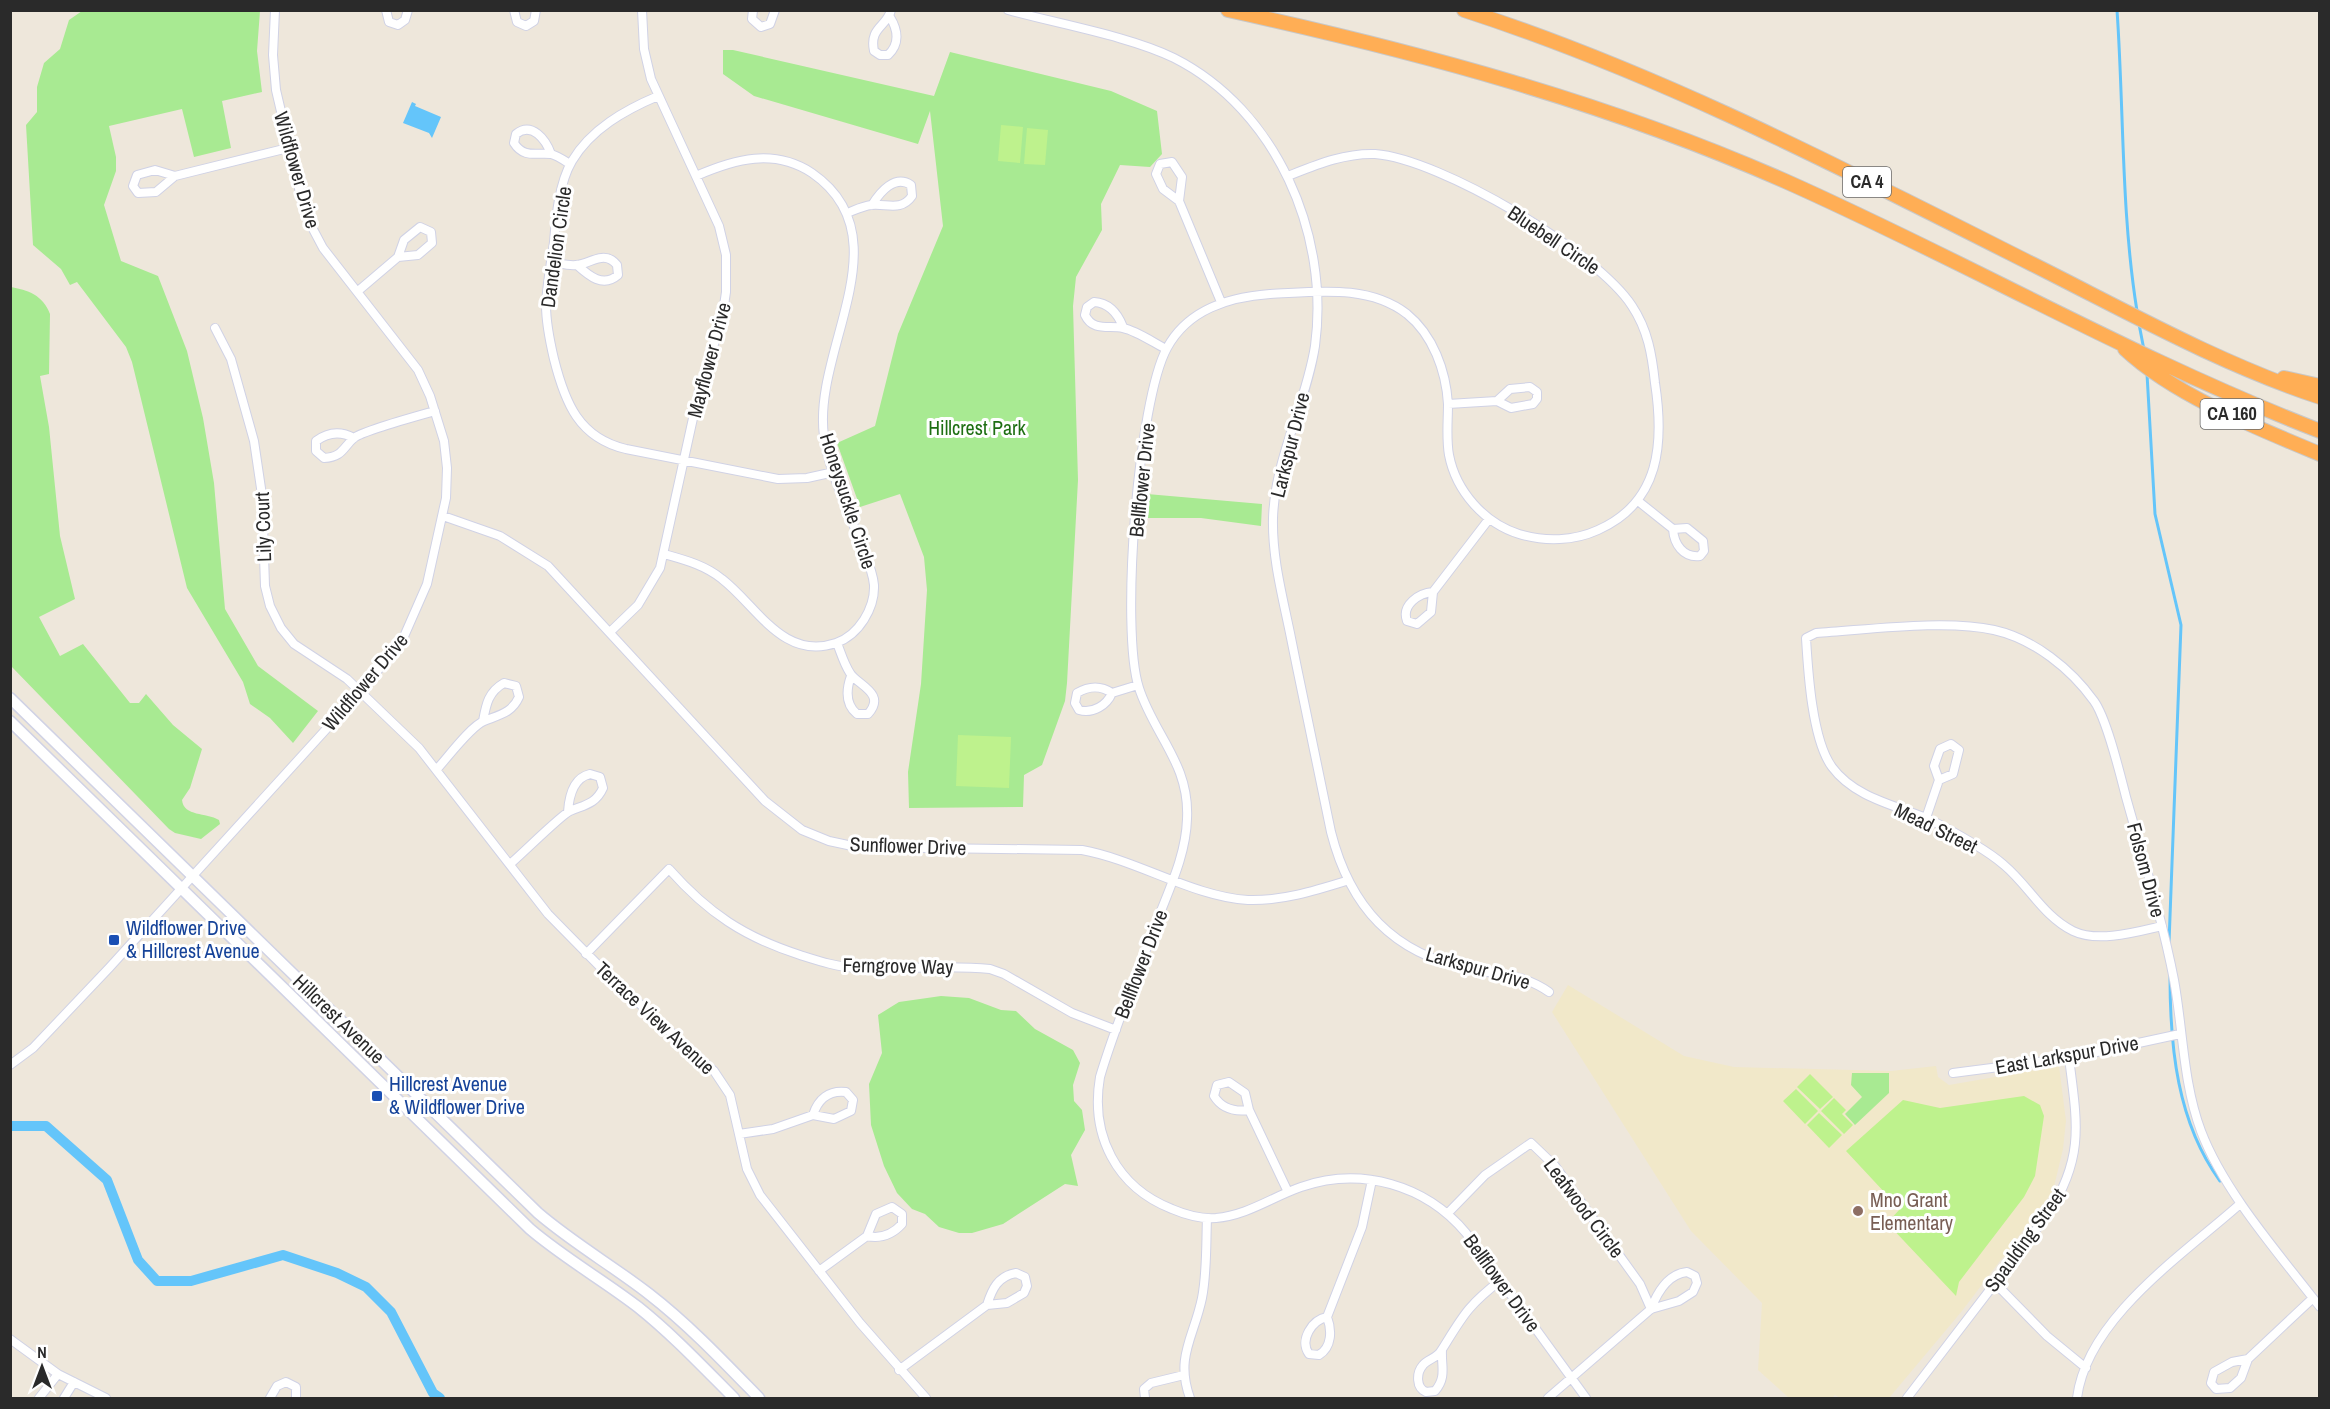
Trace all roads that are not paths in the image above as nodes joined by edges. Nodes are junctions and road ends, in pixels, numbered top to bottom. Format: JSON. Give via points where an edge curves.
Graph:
{"nodes":[{"id":1,"x":275,"y":10,"type":"edge"},
{"id":2,"x":386,"y":10,"type":"edge"},
{"id":3,"x":408,"y":10,"type":"edge"},
{"id":4,"x":513,"y":10,"type":"edge"},
{"id":5,"x":536,"y":10,"type":"edge"},
{"id":6,"x":642,"y":10,"type":"edge"},
{"id":7,"x":753,"y":10,"type":"edge"},
{"id":8,"x":775,"y":10,"type":"edge"},
{"id":9,"x":1008,"y":10,"type":"edge"},
{"id":10,"x":1228,"y":10,"type":"edge"},
{"id":11,"x":1464,"y":10,"type":"edge"},
{"id":12,"x":891,"y":14,"type":"edge"},
{"id":13,"x":658,"y":96,"type":"junction"},
{"id":14,"x":288,"y":148,"type":"junction"},
{"id":15,"x":551,"y":154,"type":"junction"},
{"id":16,"x":570,"y":164,"type":"junction"},
{"id":17,"x":175,"y":176,"type":"junction"},
{"id":18,"x":696,"y":176,"type":"junction"},
{"id":19,"x":1288,"y":176,"type":"junction"},
{"id":20,"x":1179,"y":201,"type":"junction"},
{"id":21,"x":872,"y":205,"type":"junction"},
{"id":22,"x":847,"y":213,"type":"junction"},
{"id":23,"x":398,"y":257,"type":"junction"},
{"id":24,"x":551,"y":262,"type":"junction"},
{"id":25,"x":577,"y":265,"type":"junction"},
{"id":26,"x":358,"y":291,"type":"junction"},
{"id":27,"x":1318,"y":292,"type":"junction"},
{"id":28,"x":1221,"y":302,"type":"junction"},
{"id":29,"x":1123,"y":327,"type":"junction"},
{"id":30,"x":214,"y":328,"type":"dead end"},
{"id":31,"x":2115,"y":339,"type":"junction"},
{"id":32,"x":1167,"y":349,"type":"junction"},
{"id":33,"x":2261,"y":375,"type":"junction"},
{"id":34,"x":2319,"y":386,"type":"edge"},
{"id":35,"x":2319,"y":397,"type":"edge"},
{"id":36,"x":1497,"y":401,"type":"junction"},
{"id":37,"x":1448,"y":404,"type":"junction"},
{"id":38,"x":435,"y":411,"type":"junction"},
{"id":39,"x":2319,"y":431,"type":"edge"},
{"id":40,"x":354,"y":438,"type":"junction"},
{"id":41,"x":2319,"y":454,"type":"edge"},
{"id":42,"x":683,"y":460,"type":"junction"},
{"id":43,"x":834,"y":472,"type":"junction"},
{"id":44,"x":1638,"y":501,"type":"junction"},
{"id":45,"x":443,"y":516,"type":"junction"},
{"id":46,"x":1488,"y":519,"type":"junction"},
{"id":47,"x":1673,"y":529,"type":"junction"},
{"id":48,"x":664,"y":554,"type":"junction"},
{"id":49,"x":1433,"y":592,"type":"junction"},
{"id":50,"x":610,"y":632,"type":"junction"},
{"id":51,"x":1816,"y":633,"type":"joint"},
{"id":52,"x":837,"y":643,"type":"junction"},
{"id":53,"x":851,"y":676,"type":"junction"},
{"id":54,"x":1138,"y":685,"type":"junction"},
{"id":55,"x":360,"y":692,"type":"junction"},
{"id":56,"x":1112,"y":693,"type":"junction"},
{"id":57,"x":10,"y":698,"type":"edge"},
{"id":58,"x":10,"y":721,"type":"edge"},
{"id":59,"x":483,"y":721,"type":"junction"},
{"id":60,"x":436,"y":769,"type":"junction"},
{"id":61,"x":1939,"y":780,"type":"junction"},
{"id":62,"x":567,"y":812,"type":"junction"},
{"id":63,"x":1926,"y":818,"type":"junction"},
{"id":64,"x":510,"y":864,"type":"junction"},
{"id":65,"x":193,"y":876,"type":"junction"},
{"id":66,"x":1174,"y":879,"type":"junction"},
{"id":67,"x":1346,"y":881,"type":"junction"},
{"id":68,"x":181,"y":889,"type":"junction"},
{"id":69,"x":2162,"y":926,"type":"junction"},
{"id":70,"x":586,"y":954,"type":"junction"},
{"id":71,"x":1549,"y":992,"type":"dead end"},
{"id":72,"x":1116,"y":1030,"type":"junction"},
{"id":73,"x":2180,"y":1034,"type":"junction"},
{"id":74,"x":2069,"y":1058,"type":"junction"},
{"id":75,"x":10,"y":1065,"type":"edge"},
{"id":76,"x":1953,"y":1073,"type":"dead end"},
{"id":77,"x":1249,"y":1110,"type":"junction"},
{"id":78,"x":813,"y":1115,"type":"junction"},
{"id":79,"x":414,"y":1117,"type":"junction"},
{"id":80,"x":739,"y":1134,"type":"junction"},
{"id":81,"x":471,"y":1148,"type":"junction"},
{"id":82,"x":1372,"y":1180,"type":"junction"},
{"id":83,"x":1288,"y":1192,"type":"junction"},
{"id":84,"x":2240,"y":1204,"type":"junction"},
{"id":85,"x":1448,"y":1213,"type":"junction"},
{"id":86,"x":1207,"y":1218,"type":"junction"},
{"id":87,"x":867,"y":1236,"type":"junction"},
{"id":88,"x":819,"y":1271,"type":"junction"},
{"id":89,"x":1501,"y":1280,"type":"junction"},
{"id":90,"x":1995,"y":1283,"type":"junction"},
{"id":91,"x":2313,"y":1298,"type":"junction"},
{"id":92,"x":987,"y":1305,"type":"junction"},
{"id":93,"x":2319,"y":1307,"type":"edge"},
{"id":94,"x":1651,"y":1309,"type":"junction"},
{"id":95,"x":1327,"y":1317,"type":"junction"},
{"id":96,"x":10,"y":1339,"type":"edge"},
{"id":97,"x":1442,"y":1350,"type":"junction"},
{"id":98,"x":2248,"y":1359,"type":"junction"},
{"id":99,"x":2086,"y":1368,"type":"junction"},
{"id":100,"x":899,"y":1370,"type":"junction"},
{"id":101,"x":58,"y":1374,"type":"junction"},
{"id":102,"x":1184,"y":1375,"type":"junction"},
{"id":103,"x":1570,"y":1378,"type":"junction"},
{"id":104,"x":74,"y":1382,"type":"junction"},
{"id":105,"x":1190,"y":1397,"type":"edge"},
{"id":106,"x":39,"y":1398,"type":"edge"},
{"id":107,"x":64,"y":1398,"type":"edge"},
{"id":108,"x":106,"y":1398,"type":"edge"},
{"id":109,"x":270,"y":1398,"type":"edge"},
{"id":110,"x":296,"y":1398,"type":"edge"},
{"id":111,"x":734,"y":1398,"type":"edge"},
{"id":112,"x":759,"y":1398,"type":"edge"},
{"id":113,"x":927,"y":1398,"type":"edge"},
{"id":114,"x":1145,"y":1398,"type":"edge"},
{"id":115,"x":1178,"y":1398,"type":"edge"},
{"id":116,"x":1548,"y":1398,"type":"edge"},
{"id":117,"x":1586,"y":1398,"type":"edge"},
{"id":118,"x":1907,"y":1398,"type":"edge"},
{"id":119,"x":2077,"y":1398,"type":"edge"}],
"edges":[{"from":1,"to":14,"type":"street","name":"Wildflower Drive","via":[[274,82]]},
{"from":2,"to":3,"type":"street","via":[[389,22],[398,25],[405,20]]},
{"from":4,"to":5,"type":"street","via":[[517,22],[525,26],[534,21]]},
{"from":6,"to":13,"type":"street","name":"Mayflower Drive","via":[[646,60]]},
{"from":7,"to":8,"type":"street","via":[[752,19],[761,27],[770,24]]},
{"from":9,"to":19,"type":"street","name":"Larkspur Drive","via":[[1146,48],[1188,66],[1250,121],[1278,156]]},
{"from":10,"to":31,"type":"highway","number":"CA 4","via":[[1447,61],[1665,132],[1822,198]]},
{"from":11,"to":33,"type":"highway","number":"CA 4","via":[[1566,45],[1687,95]]},
{"from":12,"to":12,"type":"street","via":[[878,28],[873,41],[874,51],[880,56],[888,55],[895,46]]},
{"from":13,"to":16,"type":"street","name":"Dandelion Circle","via":[[609,122]]},
{"from":13,"to":18,"type":"street","name":"Mayflower Drive"},
{"from":14,"to":17,"type":"street"},
{"from":14,"to":26,"type":"street","name":"Wildflower Drive","via":[[310,225]]},
{"from":15,"to":15,"type":"street","via":[[538,134],[527,130],[516,134],[514,143],[519,150],[531,155]]},
{"from":15,"to":16,"type":"street"},
{"from":16,"to":24,"type":"street","name":"Dandelion Circle","via":[[559,203]]},
{"from":17,"to":17,"type":"street","via":[[149,171],[137,175],[133,186],[138,193],[149,194]]},
{"from":18,"to":22,"type":"street","name":"Honeysuckle Circle","via":[[745,159],[782,160],[817,177]]},
{"from":18,"to":42,"type":"street","name":"Mayflower Drive","via":[[719,226],[727,282],[722,319],[699,390]]},
{"from":19,"to":27,"type":"street","name":"Larkspur Drive","via":[[1311,245]]},
{"from":19,"to":44,"type":"street","name":"Bluebell Circle","via":[[1353,155],[1399,158],[1484,192],[1611,280],[1631,304],[1647,334],[1658,400],[1658,452]]},
{"from":20,"to":20,"type":"street","via":[[1181,171],[1172,162],[1163,162],[1157,170],[1159,181],[1166,193]]},
{"from":20,"to":28,"type":"street"},
{"from":21,"to":21,"type":"street","via":[[904,204],[912,196],[911,185],[889,185]]},
{"from":21,"to":22,"type":"street"},
{"from":22,"to":43,"type":"street","name":"Honeysuckle Circle","via":[[854,238],[853,269],[822,414],[825,444]]},
{"from":23,"to":23,"type":"street","via":[[421,254],[432,243],[432,233],[417,228],[404,240]]},
{"from":23,"to":26,"type":"street"},
{"from":24,"to":25,"type":"street"},
{"from":24,"to":42,"type":"street","name":"Dandelion Circle","via":[[547,326],[561,388],[572,414],[590,433],[611,445]]},
{"from":25,"to":25,"type":"street","via":[[596,280],[618,275],[617,265],[607,259],[595,258]]},
{"from":26,"to":38,"type":"street","name":"Wildflower Drive","via":[[418,370]]},
{"from":27,"to":28,"type":"street","name":"Bellflower Drive","via":[[1245,296]]},
{"from":27,"to":37,"type":"street","name":"Bluebell Circle","via":[[1371,296],[1408,315],[1424,332],[1438,357]]},
{"from":27,"to":67,"type":"street","name":"Larkspur Drive","via":[[1312,359],[1276,490],[1273,548],[1330,832]]},
{"from":28,"to":32,"type":"street","name":"Bellflower Drive","via":[[1187,324]]},
{"from":29,"to":29,"type":"street","via":[[1116,313],[1105,305],[1094,302],[1087,307],[1085,315],[1092,324]]},
{"from":29,"to":32,"type":"street"},
{"from":30,"to":55,"type":"street","name":"Lily Court","via":[[231,359],[254,441],[262,495],[265,585],[274,616],[291,641]]},
{"from":31,"to":39,"type":"highway","number":"CA 4","via":[[2239,400]]},
{"from":31,"to":41,"type":"highway","number":"CA 160","via":[[2147,369]]},
{"from":32,"to":54,"type":"street","name":"Bellflower Drive","via":[[1155,383],[1138,482],[1132,638]]},
{"from":33,"to":34,"type":"highway","number":"CA 160"},
{"from":33,"to":35,"type":"highway","number":"CA 4"},
{"from":36,"to":36,"type":"street","via":[[1511,408],[1529,406],[1535,402],[1537,392],[1530,387],[1515,388]]},
{"from":36,"to":37,"type":"street"},
{"from":37,"to":46,"type":"street","name":"Bluebell Circle","via":[[1449,458],[1463,491]]},
{"from":38,"to":40,"type":"street"},
{"from":38,"to":45,"type":"street","name":"Wildflower Drive","via":[[447,454]]},
{"from":40,"to":40,"type":"street","via":[[335,456],[324,458],[316,451],[316,441],[329,435],[340,433]]},
{"from":42,"to":43,"type":"street","name":"Dandelion Circle","via":[[786,479]]},
{"from":42,"to":48,"type":"street","name":"Mayflower Drive"},
{"from":43,"to":52,"type":"street","name":"Honeysuckle Circle","via":[[874,585],[864,620]]},
{"from":44,"to":46,"type":"street","name":"Bluebell Circle","via":[[1602,529],[1570,538],[1521,535]]},
{"from":44,"to":47,"type":"street"},
{"from":45,"to":50,"type":"street","name":"Sunflower Drive","via":[[489,531],[536,557]]},
{"from":45,"to":55,"type":"street","name":"Wildflower Drive","via":[[427,584],[408,631]]},
{"from":46,"to":49,"type":"street"},
{"from":47,"to":47,"type":"street","via":[[1675,543],[1686,554],[1702,554],[1702,538],[1687,528]]},
{"from":48,"to":50,"type":"street","name":"Mayflower Drive","via":[[646,595]]},
{"from":48,"to":52,"type":"street","via":[[696,563],[716,574],[790,641],[818,646]]},
{"from":49,"to":49,"type":"street","via":[[1431,612],[1417,624],[1407,621],[1407,609],[1416,597]]},
{"from":50,"to":66,"type":"street","name":"Sunflower Drive","via":[[765,801],[793,825],[815,836],[880,849],[1082,850],[1108,855]]},
{"from":51,"to":63,"type":"street","name":"Mead Street","via":[[1806,638],[1808,678],[1821,742],[1831,766],[1852,786],[1897,809]]},
{"from":51,"to":69,"type":"street","name":"Folsom Drive","via":[[1970,626],[2019,639],[2057,661],[2095,703],[2117,761]]},
{"from":52,"to":53,"type":"street"},
{"from":53,"to":53,"type":"street","via":[[846,693],[850,704],[858,714],[868,714],[872,696],[865,684]]},
{"from":54,"to":56,"type":"street"},
{"from":54,"to":66,"type":"street","name":"Bellflower Drive","via":[[1176,758],[1185,793],[1187,824]]},
{"from":55,"to":60,"type":"street","name":"Terrace View Avenue"},
{"from":55,"to":65,"type":"street","name":"Wildflower Drive"},
{"from":56,"to":56,"type":"street","via":[[1091,687],[1077,693],[1075,703],[1079,710],[1087,711],[1106,704]]},
{"from":57,"to":65,"type":"main road","name":"Hillcrest Avenue"},
{"from":58,"to":68,"type":"main road","name":"Hillcrest Avenue"},
{"from":59,"to":59,"type":"street","via":[[501,715],[515,704],[519,697],[516,686],[504,683],[494,690],[487,700]]},
{"from":59,"to":60,"type":"street"},
{"from":60,"to":64,"type":"street","name":"Terrace View Avenue"},
{"from":61,"to":61,"type":"street","via":[[1953,774],[1959,750],[1951,744],[1940,749],[1934,766]]},
{"from":61,"to":63,"type":"street"},
{"from":62,"to":62,"type":"street","via":[[596,798],[603,788],[600,777],[590,774],[578,781]]},
{"from":62,"to":64,"type":"street"},
{"from":63,"to":69,"type":"street","name":"Mead Street","via":[[1973,843],[2005,866],[2046,912],[2074,932],[2115,937]]},
{"from":64,"to":70,"type":"street","name":"Terrace View Avenue","via":[[547,913]]},
{"from":65,"to":68,"type":"street","name":"Wildflower Drive"},
{"from":65,"to":81,"type":"main road","name":"Hillcrest Avenue"},
{"from":66,"to":67,"type":"street","name":"Sunflower Drive","via":[[1219,895],[1249,900],[1291,897]]},
{"from":66,"to":72,"type":"street","name":"Bellflower Drive"},
{"from":67,"to":71,"type":"street","name":"Larkspur Drive","via":[[1375,920],[1413,949],[1451,965],[1524,978]]},
{"from":68,"to":75,"type":"street","name":"Wildflower Drive","via":[[33,1048]]},
{"from":68,"to":79,"type":"main road","name":"Hillcrest Avenue"},
{"from":69,"to":73,"type":"street","name":"Folsom Drive"},
{"from":70,"to":72,"type":"street","name":"Ferngrove Way","via":[[669,869],[722,920],[787,951],[854,968],[990,969],[1072,1013]]},
{"from":70,"to":80,"type":"street","name":"Terrace View Avenue","via":[[714,1071],[730,1095]]},
{"from":72,"to":86,"type":"street","name":"Bellflower Drive","via":[[1100,1077],[1096,1106],[1108,1154],[1130,1183],[1148,1198],[1176,1211]]},
{"from":73,"to":74,"type":"street","name":"East Larkspur Drive"},
{"from":73,"to":84,"type":"street","name":"Folsom Drive","via":[[2201,1131]]},
{"from":74,"to":76,"type":"street","name":"East Larkspur Drive"},
{"from":74,"to":90,"type":"street","name":"Spaulding Street","via":[[2076,1114],[2075,1154],[2065,1188]]},
{"from":77,"to":77,"type":"street","via":[[1242,1090],[1229,1082],[1217,1085],[1214,1096],[1218,1103],[1234,1110]]},
{"from":77,"to":83,"type":"street"},
{"from":78,"to":78,"type":"street","via":[[827,1119],[844,1115],[851,1111],[853,1100],[846,1092],[834,1092],[819,1101]]},
{"from":78,"to":80,"type":"street","via":[[773,1129]]},
{"from":79,"to":81,"type":"main road","via":[[430,1118]]},
{"from":79,"to":111,"type":"main road","name":"Hillcrest Avenue","via":[[535,1234],[637,1306],[673,1336]]},
{"from":80,"to":88,"type":"street","name":"Terrace View Avenue","via":[[747,1169],[759,1194]]},
{"from":81,"to":112,"type":"main road","name":"Hillcrest Avenue","via":[[550,1224],[670,1312]]},
{"from":82,"to":83,"type":"street","name":"Bellflower Drive","via":[[1324,1180]]},
{"from":82,"to":85,"type":"street","name":"Bellflower Drive","via":[[1414,1191]]},
{"from":82,"to":95,"type":"street","via":[[1362,1227]]},
{"from":83,"to":86,"type":"street","name":"Bellflower Drive","via":[[1257,1209]]},
{"from":84,"to":91,"type":"street","name":"Folsom Drive"},
{"from":84,"to":99,"type":"street","via":[[2139,1293],[2107,1328]]},
{"from":85,"to":89,"type":"street","name":"Bellflower Drive"},
{"from":85,"to":94,"type":"street","name":"Leafwood Circle","via":[[1485,1174],[1531,1143],[1555,1166],[1643,1289]]},
{"from":86,"to":102,"type":"street","via":[[1202,1298],[1187,1344]]},
{"from":87,"to":87,"type":"street","via":[[892,1233],[902,1224],[902,1214],[896,1208],[885,1208],[873,1218]]},
{"from":87,"to":88,"type":"street"},
{"from":88,"to":100,"type":"street","name":"Terrace View Avenue"},
{"from":89,"to":97,"type":"street","via":[[1463,1313]]},
{"from":89,"to":103,"type":"street","name":"Bellflower Drive"},
{"from":90,"to":99,"type":"street","via":[[2047,1336]]},
{"from":90,"to":118,"type":"street","name":"Spaulding Street"},
{"from":91,"to":93,"type":"street","name":"Folsom Drive"},
{"from":91,"to":98,"type":"street"},
{"from":92,"to":92,"type":"street","via":[[1017,1298],[1027,1286],[1025,1277],[1016,1273],[1005,1277],[993,1288]]},
{"from":92,"to":100,"type":"street"},
{"from":94,"to":94,"type":"street","via":[[1659,1291],[1672,1278],[1683,1272],[1695,1276],[1693,1292],[1679,1301]]},
{"from":94,"to":103,"type":"street"},
{"from":95,"to":95,"type":"street","via":[[1315,1322],[1308,1332],[1305,1345],[1309,1354],[1319,1355],[1327,1348]]},
{"from":96,"to":101,"type":"street"},
{"from":97,"to":97,"type":"street","via":[[1422,1367],[1418,1386],[1426,1392],[1435,1391],[1441,1382]]},
{"from":98,"to":98,"type":"street","via":[[2214,1372],[2211,1383],[2216,1389],[2230,1388],[2241,1378]]},
{"from":99,"to":119,"type":"street"},
{"from":100,"to":113,"type":"street","name":"Terrace View Avenue"},
{"from":101,"to":104,"type":"street"},
{"from":101,"to":106,"type":"street"},
{"from":102,"to":105,"type":"street"},
{"from":102,"to":114,"type":"street","via":[[1148,1384]]},
{"from":103,"to":116,"type":"street"},
{"from":103,"to":117,"type":"street","name":"Bellflower Drive"},
{"from":104,"to":107,"type":"street"},
{"from":104,"to":108,"type":"street"},
{"from":105,"to":115,"type":"street"},
{"from":109,"to":110,"type":"street","via":[[277,1386],[286,1382],[296,1387]]}]}
